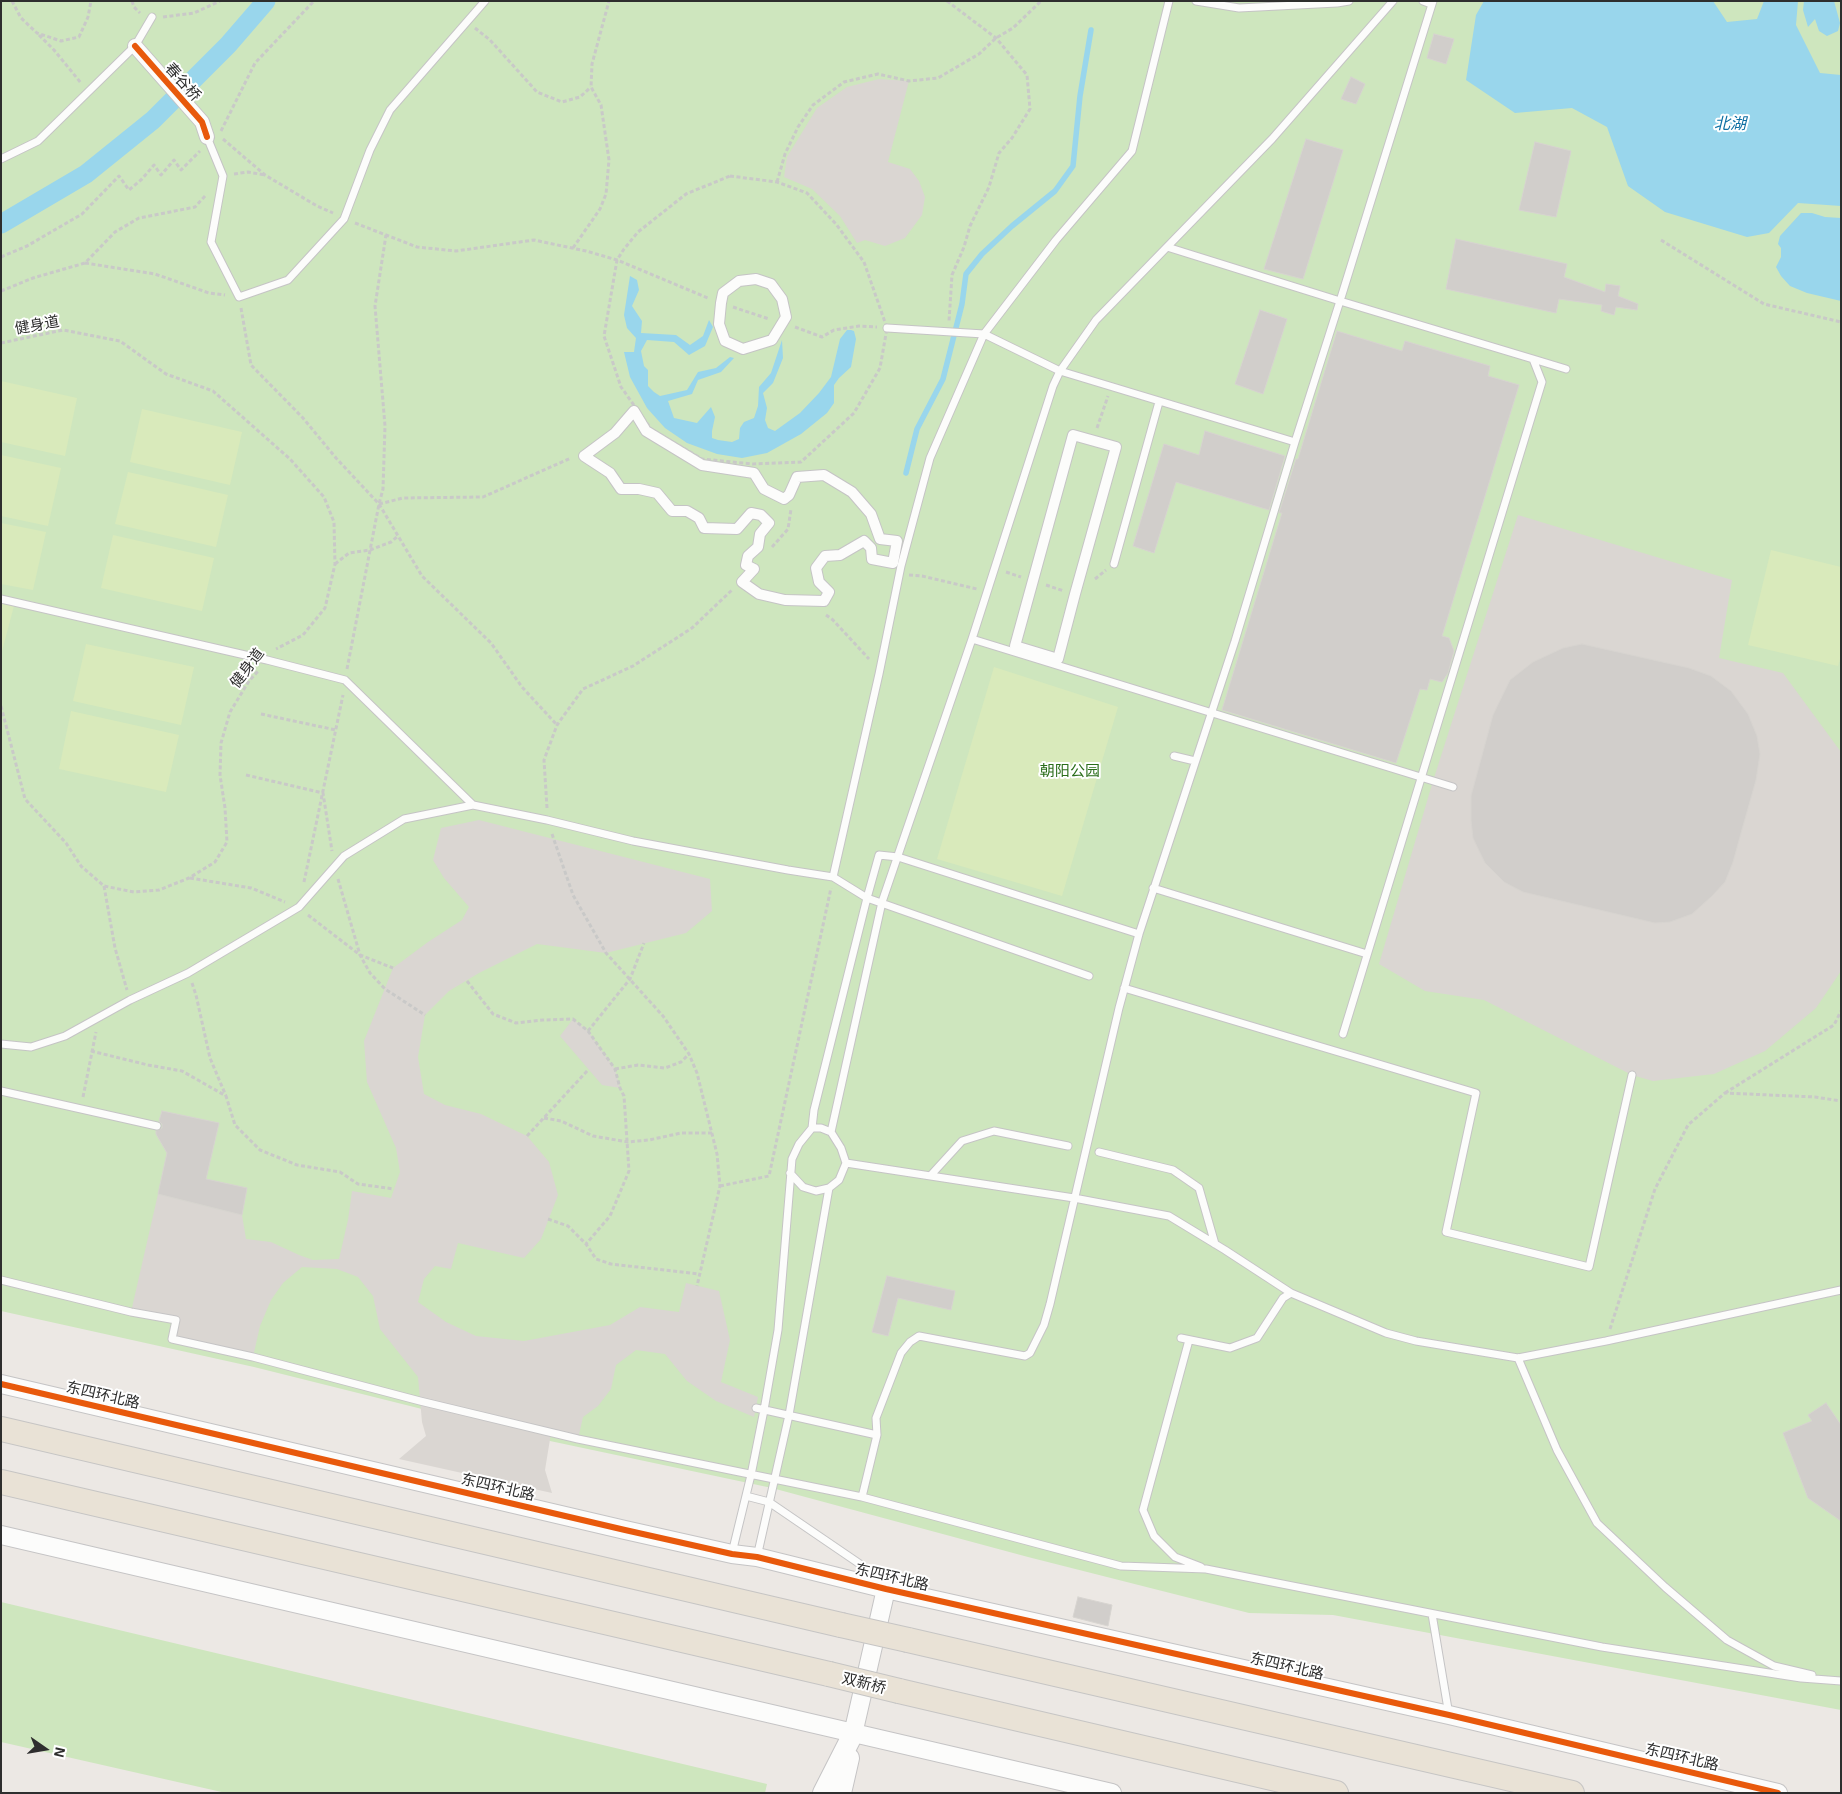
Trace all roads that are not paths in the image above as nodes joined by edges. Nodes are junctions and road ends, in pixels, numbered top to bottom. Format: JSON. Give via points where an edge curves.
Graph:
{"nodes":[{"id":1,"x":485,"y":1,"type":"edge"},
{"id":2,"x":1169,"y":1,"type":"edge"},
{"id":3,"x":1196,"y":1,"type":"edge"},
{"id":4,"x":1349,"y":1,"type":"edge"},
{"id":5,"x":1393,"y":1,"type":"edge"},
{"id":6,"x":1423,"y":1,"type":"edge"},
{"id":7,"x":1432,"y":3,"type":"edge"},
{"id":8,"x":152,"y":17,"type":"road end"},
{"id":9,"x":135,"y":46,"type":"junction"},
{"id":10,"x":208,"y":139,"type":"joint"},
{"id":11,"x":1,"y":160,"type":"edge"},
{"id":12,"x":1167,"y":247,"type":"junction"},
{"id":13,"x":1340,"y":301,"type":"junction"},
{"id":14,"x":721,"y":303,"type":"joint"},
{"id":15,"x":887,"y":328,"type":"road end"},
{"id":16,"x":984,"y":334,"type":"junction"},
{"id":17,"x":1533,"y":359,"type":"junction"},
{"id":18,"x":1566,"y":369,"type":"dead end"},
{"id":19,"x":1060,"y":371,"type":"junction"},
{"id":20,"x":1159,"y":402,"type":"junction"},
{"id":21,"x":1093,"y":440,"type":"joint"},
{"id":22,"x":1295,"y":442,"type":"junction"},
{"id":23,"x":1114,"y":564,"type":"dead end"},
{"id":24,"x":1,"y":599,"type":"edge"},
{"id":25,"x":804,"y":599,"type":"joint"},
{"id":26,"x":972,"y":639,"type":"junction"},
{"id":27,"x":1213,"y":713,"type":"junction"},
{"id":28,"x":1174,"y":756,"type":"dead end"},
{"id":29,"x":1195,"y":761,"type":"junction"},
{"id":30,"x":1421,"y":778,"type":"junction"},
{"id":31,"x":1452,"y":787,"type":"dead end"},
{"id":32,"x":473,"y":805,"type":"junction"},
{"id":33,"x":898,"y":857,"type":"junction"},
{"id":34,"x":833,"y":877,"type":"junction"},
{"id":35,"x":1153,"y":888,"type":"junction"},
{"id":36,"x":867,"y":898,"type":"junction"},
{"id":37,"x":882,"y":902,"type":"junction"},
{"id":38,"x":1139,"y":934,"type":"junction"},
{"id":39,"x":1368,"y":954,"type":"junction"},
{"id":40,"x":1089,"y":976,"type":"dead end"},
{"id":41,"x":1124,"y":988,"type":"junction"},
{"id":42,"x":1343,"y":1034,"type":"dead end"},
{"id":43,"x":1,"y":1044,"type":"edge"},
{"id":44,"x":1632,"y":1075,"type":"dead end"},
{"id":45,"x":1,"y":1091,"type":"edge"},
{"id":46,"x":157,"y":1126,"type":"dead end"},
{"id":47,"x":812,"y":1128,"type":"junction"},
{"id":48,"x":831,"y":1132,"type":"junction"},
{"id":49,"x":1068,"y":1146,"type":"dead end"},
{"id":50,"x":1100,"y":1152,"type":"dead end"},
{"id":51,"x":846,"y":1163,"type":"junction"},
{"id":52,"x":790,"y":1173,"type":"junction"},
{"id":53,"x":931,"y":1175,"type":"junction"},
{"id":54,"x":829,"y":1188,"type":"junction"},
{"id":55,"x":1074,"y":1198,"type":"junction"},
{"id":56,"x":1215,"y":1244,"type":"junction"},
{"id":57,"x":1,"y":1280,"type":"edge"},
{"id":58,"x":1841,"y":1290,"type":"edge"},
{"id":59,"x":1291,"y":1293,"type":"junction"},
{"id":60,"x":1181,"y":1338,"type":"dead end"},
{"id":61,"x":1189,"y":1340,"type":"junction"},
{"id":62,"x":1518,"y":1358,"type":"junction"},
{"id":63,"x":1,"y":1384,"type":"edge"},
{"id":64,"x":756,"y":1408,"type":"dead end"},
{"id":65,"x":764,"y":1410,"type":"junction"},
{"id":66,"x":789,"y":1415,"type":"junction"},
{"id":67,"x":1,"y":1429,"type":"edge"},
{"id":68,"x":876,"y":1435,"type":"junction"},
{"id":69,"x":751,"y":1475,"type":"junction"},
{"id":70,"x":774,"y":1480,"type":"junction"},
{"id":71,"x":1,"y":1482,"type":"edge"},
{"id":72,"x":746,"y":1496,"type":"junction"},
{"id":73,"x":862,"y":1497,"type":"junction"},
{"id":74,"x":769,"y":1502,"type":"junction"},
{"id":75,"x":1,"y":1535,"type":"edge"},
{"id":76,"x":732,"y":1554,"type":"junction"},
{"id":77,"x":757,"y":1557,"type":"junction"},
{"id":78,"x":1206,"y":1569,"type":"junction"},
{"id":79,"x":886,"y":1589,"type":"junction"},
{"id":80,"x":1432,"y":1614,"type":"junction"},
{"id":81,"x":1838,"y":1680,"type":"edge"},
{"id":82,"x":1449,"y":1715,"type":"junction"},
{"id":83,"x":854,"y":1734,"type":"junction"},
{"id":84,"x":823,"y":1793,"type":"edge"},
{"id":85,"x":842,"y":1793,"type":"edge"},
{"id":86,"x":1112,"y":1793,"type":"edge"},
{"id":87,"x":1336,"y":1793,"type":"edge"},
{"id":88,"x":1572,"y":1793,"type":"edge"},
{"id":89,"x":1778,"y":1793,"type":"edge"}],
"edges":[{"from":1,"to":10,"type":"lane","via":[[390,110],[370,150],[344,219],[288,280],[239,297],[211,242],[223,176]]},
{"from":2,"to":16,"type":"lane","via":[[1132,152],[1056,240]]},
{"from":3,"to":4,"type":"lane","via":[[1239,8]]},
{"from":5,"to":12,"type":"lane","via":[[1272,139]]},
{"from":6,"to":7,"type":"lane"},
{"from":7,"to":13,"type":"lane"},
{"from":8,"to":9,"type":"lane"},
{"from":9,"to":10,"type":"street","name":"春谷桥","via":[[202,122]]},
{"from":9,"to":11,"type":"lane","via":[[38,140]]},
{"from":12,"to":13,"type":"lane"},
{"from":12,"to":19,"type":"lane","via":[[1096,320]]},
{"from":13,"to":17,"type":"lane"},
{"from":13,"to":22,"type":"lane"},
{"from":14,"to":14,"type":"street","via":[[723,293],[739,281],[756,279],[771,284],[782,299],[786,317],[772,340],[743,349],[725,340],[718,324]]},
{"from":15,"to":16,"type":"lane"},
{"from":16,"to":19,"type":"lane"},
{"from":16,"to":34,"type":"lane","via":[[930,458],[899,575]]},
{"from":17,"to":18,"type":"lane"},
{"from":17,"to":30,"type":"lane","via":[[1542,382]]},
{"from":19,"to":20,"type":"lane"},
{"from":19,"to":26,"type":"lane"},
{"from":20,"to":22,"type":"lane"},
{"from":20,"to":23,"type":"lane"},
{"from":21,"to":21,"type":"street","via":[[1116,447],[1058,659],[1015,646],[1072,435]]},
{"from":22,"to":27,"type":"lane"},
{"from":24,"to":32,"type":"lane","via":[[346,680]]},
{"from":25,"to":25,"type":"street","via":[[785,600],[759,594],[742,582],[754,569],[746,565],[748,556],[758,547],[760,534],[769,523],[761,514],[751,513],[737,529],[704,528],[699,518],[687,511],[672,511],[656,493],[621,488],[610,473],[584,456],[615,433],[634,411],[646,432],[702,465],[754,473],[764,489],[784,498],[797,477],[806,476],[824,475],[852,492],[871,514],[880,538],[898,541],[893,563],[872,559],[871,548],[864,541],[840,555],[825,556],[816,568],[819,582],[829,592],[824,600]]},
{"from":26,"to":27,"type":"lane"},
{"from":26,"to":33,"type":"lane"},
{"from":27,"to":29,"type":"lane"},
{"from":27,"to":30,"type":"lane"},
{"from":28,"to":29,"type":"lane"},
{"from":29,"to":35,"type":"lane"},
{"from":30,"to":31,"type":"lane"},
{"from":30,"to":39,"type":"lane"},
{"from":32,"to":34,"type":"lane","via":[[633,841]]},
{"from":32,"to":43,"type":"lane","via":[[404,819],[344,856],[299,907],[188,973],[130,1000],[66,1036],[31,1047]]},
{"from":33,"to":36,"type":"lane","via":[[879,855]]},
{"from":33,"to":37,"type":"lane"},
{"from":33,"to":38,"type":"lane"},
{"from":34,"to":36,"type":"lane"},
{"from":35,"to":38,"type":"lane"},
{"from":35,"to":39,"type":"lane"},
{"from":36,"to":37,"type":"lane"},
{"from":36,"to":47,"type":"lane"},
{"from":37,"to":40,"type":"lane"},
{"from":37,"to":48,"type":"lane"},
{"from":38,"to":41,"type":"lane"},
{"from":39,"to":42,"type":"lane"},
{"from":41,"to":44,"type":"lane","via":[[1476,1093],[1446,1232],[1589,1267]]},
{"from":41,"to":55,"type":"lane"},
{"from":45,"to":46,"type":"lane"},
{"from":47,"to":48,"type":"lane"},
{"from":47,"to":52,"type":"lane","via":[[799,1144]]},
{"from":48,"to":51,"type":"lane"},
{"from":49,"to":53,"type":"lane","via":[[994,1131],[962,1141]]},
{"from":50,"to":56,"type":"lane","via":[[1172,1170],[1199,1188]]},
{"from":51,"to":53,"type":"lane"},
{"from":51,"to":54,"type":"lane","via":[[839,1180]]},
{"from":52,"to":54,"type":"lane","via":[[803,1187],[816,1191]]},
{"from":52,"to":65,"type":"lane","via":[[778,1330]]},
{"from":53,"to":55,"type":"lane"},
{"from":54,"to":66,"type":"lane"},
{"from":55,"to":56,"type":"lane","via":[[1169,1216]]},
{"from":55,"to":68,"type":"lane","via":[[1050,1304],[1030,1353],[1025,1356],[919,1336],[901,1353],[876,1418]]},
{"from":56,"to":59,"type":"lane"},
{"from":57,"to":69,"type":"lane","via":[[176,1320],[172,1339],[253,1356],[551,1433]]},
{"from":58,"to":62,"type":"lane"},
{"from":59,"to":61,"type":"lane","via":[[1283,1298],[1258,1338],[1230,1348]]},
{"from":59,"to":62,"type":"lane","via":[[1389,1334]]},
{"from":60,"to":61,"type":"lane"},
{"from":61,"to":78,"type":"lane","via":[[1143,1510],[1154,1536],[1175,1557]]},
{"from":62,"to":81,"type":"lane","via":[[1557,1450],[1598,1523],[1727,1640],[1774,1666]]},
{"from":63,"to":76,"type":"street","name":"东四环北路"},
{"from":64,"to":65,"type":"lane"},
{"from":65,"to":66,"type":"lane"},
{"from":65,"to":69,"type":"lane"},
{"from":66,"to":68,"type":"lane"},
{"from":66,"to":70,"type":"lane"},
{"from":67,"to":88,"type":"highway","bridge":true},
{"from":68,"to":73,"type":"lane"},
{"from":69,"to":70,"type":"lane"},
{"from":69,"to":72,"type":"lane"},
{"from":70,"to":73,"type":"lane"},
{"from":70,"to":74,"type":"lane"},
{"from":71,"to":87,"type":"highway","name":"双新桥","bridge":true},
{"from":72,"to":74,"type":"lane"},
{"from":72,"to":76,"type":"lane"},
{"from":73,"to":78,"type":"lane","via":[[1121,1566]]},
{"from":74,"to":77,"type":"lane"},
{"from":74,"to":79,"type":"lane","via":[[876,1575]]},
{"from":75,"to":83,"type":"street"},
{"from":76,"to":77,"type":"street","name":"东四环北路"},
{"from":77,"to":79,"type":"street","name":"东四环北路"},
{"from":78,"to":80,"type":"lane"},
{"from":79,"to":82,"type":"street","name":"东四环北路"},
{"from":79,"to":83,"type":"street"},
{"from":80,"to":81,"type":"lane","via":[[1602,1647],[1801,1678]]},
{"from":80,"to":82,"type":"lane"},
{"from":82,"to":89,"type":"street","name":"东四环北路"},
{"from":83,"to":84,"type":"main road"},
{"from":83,"to":85,"type":"main road"},
{"from":83,"to":86,"type":"street"}]}
